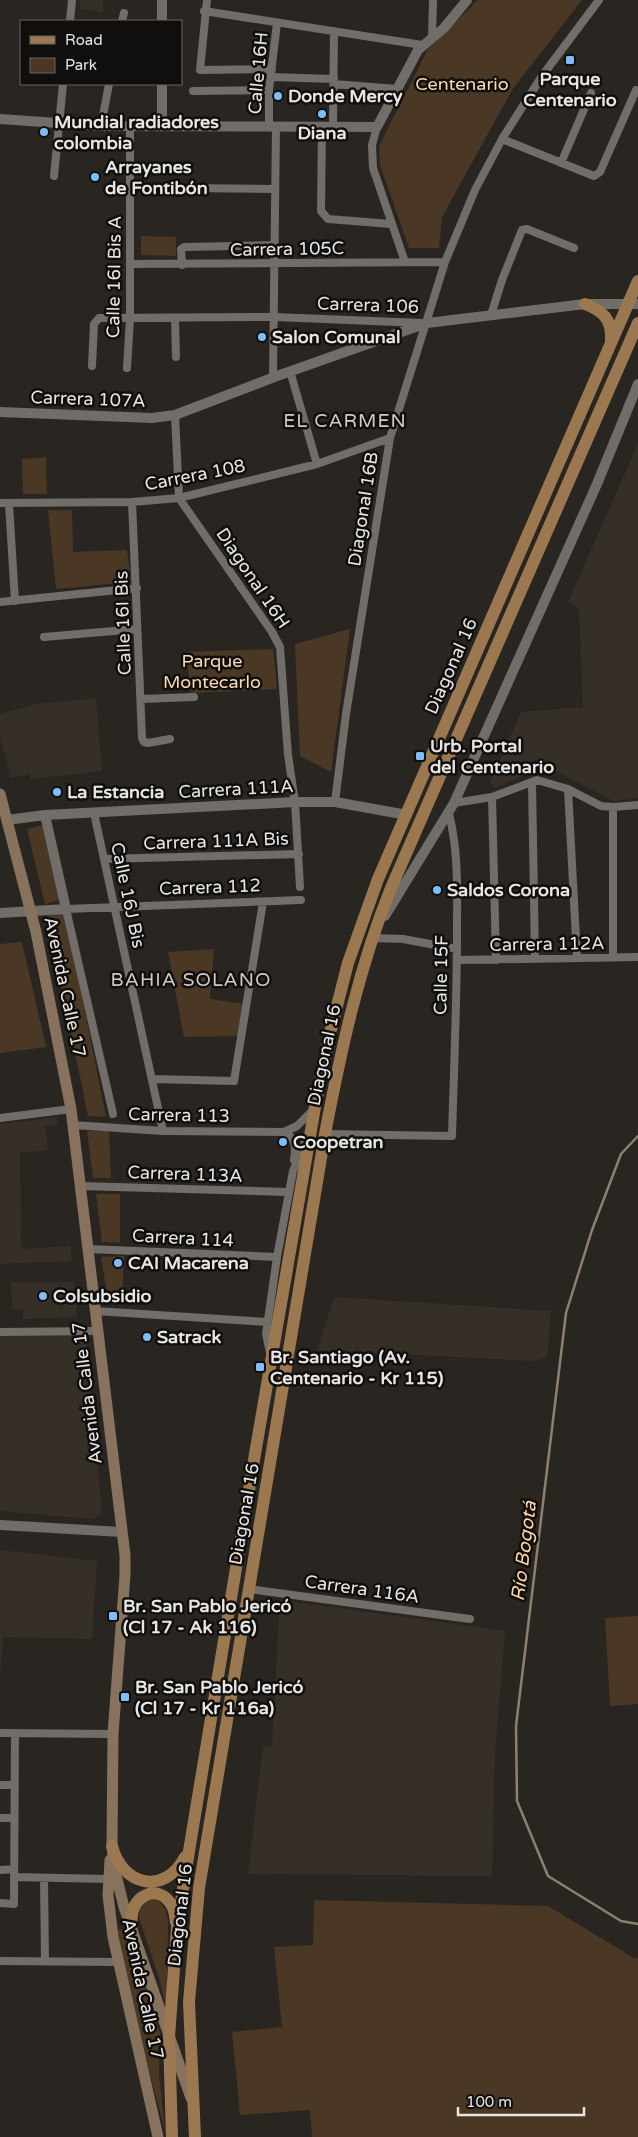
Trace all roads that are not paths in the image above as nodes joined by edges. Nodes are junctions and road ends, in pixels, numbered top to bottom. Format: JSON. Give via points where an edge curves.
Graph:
{"nodes":[{"id":1,"x":72,"y":0,"type":"edge"},
{"id":2,"x":162,"y":0,"type":"edge"},
{"id":3,"x":207,"y":0,"type":"edge"},
{"id":4,"x":433,"y":0,"type":"edge"},
{"id":5,"x":467,"y":0,"type":"edge"},
{"id":6,"x":599,"y":0,"type":"edge"},
{"id":7,"x":204,"y":11,"type":"junction"},
{"id":8,"x":70,"y":20,"type":"edge"},
{"id":9,"x":162,"y":20,"type":"edge"},
{"id":10,"x":277,"y":23,"type":"junction"},
{"id":11,"x":334,"y":32,"type":"junction"},
{"id":12,"x":432,"y":37,"type":"junction"},
{"id":13,"x":422,"y":45,"type":"junction"},
{"id":14,"x":272,"y":73,"type":"junction"},
{"id":15,"x":334,"y":81,"type":"junction"},
{"id":16,"x":63,"y":85,"type":"edge"},
{"id":17,"x":109,"y":85,"type":"edge"},
{"id":18,"x":162,"y":85,"type":"edge"},
{"id":19,"x":397,"y":89,"type":"junction"},
{"id":20,"x":269,"y":90,"type":"junction"},
{"id":21,"x":636,"y":90,"type":"dead end"},
{"id":22,"x":194,"y":91,"type":"dead end"},
{"id":23,"x":591,"y":93,"type":"dead end"},
{"id":24,"x":0,"y":119,"type":"edge"},
{"id":25,"x":58,"y":123,"type":"junction"},
{"id":26,"x":101,"y":126,"type":"junction"},
{"id":27,"x":130,"y":126,"type":"junction"},
{"id":28,"x":162,"y":126,"type":"junction"},
{"id":29,"x":272,"y":127,"type":"junction"},
{"id":30,"x":322,"y":127,"type":"junction"},
{"id":31,"x":333,"y":127,"type":"junction"},
{"id":32,"x":378,"y":127,"type":"junction"},
{"id":33,"x":502,"y":139,"type":"junction"},
{"id":34,"x":561,"y":163,"type":"junction"},
{"id":35,"x":54,"y":176,"type":"dead end"},
{"id":36,"x":183,"y":188,"type":"dead end"},
{"id":37,"x":275,"y":189,"type":"junction"},
{"id":38,"x":391,"y":224,"type":"junction"},
{"id":39,"x":274,"y":245,"type":"junction"},
{"id":40,"x":574,"y":248,"type":"dead end"},
{"id":41,"x":405,"y":262,"type":"junction"},
{"id":42,"x":445,"y":262,"type":"junction"},
{"id":43,"x":274,"y":263,"type":"junction"},
{"id":44,"x":130,"y":264,"type":"junction"},
{"id":45,"x":182,"y":265,"type":"junction"},
{"id":46,"x":638,"y":281,"type":"edge"},
{"id":47,"x":633,"y":303,"type":"edge"},
{"id":48,"x":585,"y":304,"type":"junction"},
{"id":49,"x":491,"y":315,"type":"junction"},
{"id":50,"x":274,"y":317,"type":"junction"},
{"id":51,"x":130,"y":318,"type":"junction"},
{"id":52,"x":176,"y":318,"type":"junction"},
{"id":53,"x":427,"y":323,"type":"junction"},
{"id":54,"x":638,"y":323,"type":"edge"},
{"id":55,"x":611,"y":344,"type":"junction"},
{"id":56,"x":176,"y":357,"type":"dead end"},
{"id":57,"x":92,"y":366,"type":"dead end"},
{"id":58,"x":128,"y":368,"type":"dead end"},
{"id":59,"x":290,"y":371,"type":"junction"},
{"id":60,"x":273,"y":377,"type":"junction"},
{"id":61,"x":638,"y":384,"type":"edge"},
{"id":62,"x":638,"y":388,"type":"edge"},
{"id":63,"x":633,"y":398,"type":"junction"},
{"id":64,"x":0,"y":412,"type":"edge"},
{"id":65,"x":175,"y":416,"type":"junction"},
{"id":66,"x":390,"y":438,"type":"junction"},
{"id":67,"x":317,"y":464,"type":"junction"},
{"id":68,"x":179,"y":498,"type":"junction"},
{"id":69,"x":132,"y":502,"type":"junction"},
{"id":70,"x":0,"y":503,"type":"edge"},
{"id":71,"x":9,"y":504,"type":"junction"},
{"id":72,"x":137,"y":588,"type":"junction"},
{"id":73,"x":15,"y":600,"type":"junction"},
{"id":74,"x":0,"y":602,"type":"edge"},
{"id":75,"x":138,"y":628,"type":"junction"},
{"id":76,"x":44,"y":637,"type":"dead end"},
{"id":77,"x":194,"y":697,"type":"dead end"},
{"id":78,"x":141,"y":699,"type":"junction"},
{"id":79,"x":170,"y":739,"type":"dead end"},
{"id":80,"x":532,"y":782,"type":"junction"},
{"id":81,"x":568,"y":789,"type":"junction"},
{"id":82,"x":0,"y":794,"type":"edge"},
{"id":83,"x":492,"y":797,"type":"junction"},
{"id":84,"x":295,"y":802,"type":"junction"},
{"id":85,"x":335,"y":802,"type":"junction"},
{"id":86,"x":454,"y":803,"type":"junction"},
{"id":87,"x":638,"y":805,"type":"edge"},
{"id":88,"x":613,"y":807,"type":"junction"},
{"id":89,"x":94,"y":813,"type":"junction"},
{"id":90,"x":448,"y":814,"type":"junction"},
{"id":91,"x":45,"y":815,"type":"junction"},
{"id":92,"x":407,"y":815,"type":"junction"},
{"id":93,"x":5,"y":825,"type":"edge"},
{"id":94,"x":299,"y":854,"type":"junction"},
{"id":95,"x":104,"y":859,"type":"junction"},
{"id":96,"x":300,"y":887,"type":"dead end"},
{"id":97,"x":301,"y":900,"type":"dead end"},
{"id":98,"x":263,"y":902,"type":"junction"},
{"id":99,"x":114,"y":907,"type":"junction"},
{"id":100,"x":66,"y":908,"type":"junction"},
{"id":101,"x":31,"y":910,"type":"junction"},
{"id":102,"x":0,"y":913,"type":"edge"},
{"id":103,"x":372,"y":938,"type":"junction"},
{"id":104,"x":457,"y":949,"type":"junction"},
{"id":105,"x":638,"y":957,"type":"edge"},
{"id":106,"x":577,"y":958,"type":"junction"},
{"id":107,"x":614,"y":958,"type":"junction"},
{"id":108,"x":535,"y":959,"type":"junction"},
{"id":109,"x":457,"y":960,"type":"junction"},
{"id":110,"x":496,"y":960,"type":"junction"},
{"id":111,"x":152,"y":1079,"type":"junction"},
{"id":112,"x":315,"y":1107,"type":"junction"},
{"id":113,"x":71,"y":1109,"type":"junction"},
{"id":114,"x":113,"y":1114,"type":"dead end"},
{"id":115,"x":0,"y":1118,"type":"edge"},
{"id":116,"x":73,"y":1125,"type":"junction"},
{"id":117,"x":163,"y":1131,"type":"junction"},
{"id":118,"x":284,"y":1132,"type":"junction"},
{"id":119,"x":311,"y":1134,"type":"junction"},
{"id":120,"x":325,"y":1134,"type":"junction"},
{"id":121,"x":292,"y":1171,"type":"junction"},
{"id":122,"x":80,"y":1186,"type":"junction"},
{"id":123,"x":288,"y":1192,"type":"junction"},
{"id":124,"x":88,"y":1249,"type":"junction"},
{"id":125,"x":276,"y":1257,"type":"junction"},
{"id":126,"x":95,"y":1311,"type":"junction"},
{"id":127,"x":267,"y":1322,"type":"junction"},
{"id":128,"x":98,"y":1331,"type":"junction"},
{"id":129,"x":0,"y":1332,"type":"edge"},
{"id":130,"x":271,"y":1357,"type":"junction"},
{"id":131,"x":0,"y":1525,"type":"edge"},
{"id":132,"x":122,"y":1532,"type":"junction"},
{"id":133,"x":250,"y":1589,"type":"junction"},
{"id":134,"x":470,"y":1619,"type":"dead end"},
{"id":135,"x":0,"y":1733,"type":"edge"},
{"id":136,"x":15,"y":1733,"type":"junction"},
{"id":137,"x":113,"y":1734,"type":"junction"},
{"id":138,"x":15,"y":1784,"type":"junction"},
{"id":139,"x":0,"y":1785,"type":"edge"},
{"id":140,"x":0,"y":1818,"type":"edge"},
{"id":141,"x":14,"y":1818,"type":"junction"},
{"id":142,"x":112,"y":1846,"type":"junction"},
{"id":143,"x":189,"y":1851,"type":"junction"},
{"id":144,"x":0,"y":1870,"type":"edge"},
{"id":145,"x":14,"y":1873,"type":"junction"},
{"id":146,"x":44,"y":1878,"type":"junction"},
{"id":147,"x":108,"y":1879,"type":"junction"},
{"id":148,"x":0,"y":1904,"type":"edge"},
{"id":149,"x":132,"y":1926,"type":"junction"},
{"id":150,"x":177,"y":1928,"type":"junction"},
{"id":151,"x":112,"y":1930,"type":"junction"},
{"id":152,"x":0,"y":1961,"type":"edge"},
{"id":153,"x":44,"y":1962,"type":"junction"},
{"id":154,"x":118,"y":1962,"type":"junction"},
{"id":155,"x":170,"y":2037,"type":"junction"},
{"id":156,"x":192,"y":2101,"type":"junction"},
{"id":157,"x":158,"y":2137,"type":"edge"},
{"id":158,"x":172,"y":2137,"type":"edge"},
{"id":159,"x":195,"y":2137,"type":"edge"}],
"edges":[{"from":1,"to":8,"type":"street"},
{"from":2,"to":9,"type":"street"},
{"from":3,"to":7,"type":"street"},
{"from":4,"to":12,"type":"street"},
{"from":5,"to":12,"type":"street","via":[[444,28]]},
{"from":6,"to":33,"type":"street","name":"Diagonal 16B","via":[[542,76]]},
{"from":7,"to":10,"type":"street"},
{"from":7,"to":14,"type":"street","via":[[200,70]]},
{"from":10,"to":11,"type":"street"},
{"from":10,"to":14,"type":"street","name":"Calle 16H"},
{"from":11,"to":13,"type":"street"},
{"from":11,"to":15,"type":"street"},
{"from":12,"to":13,"type":"street"},
{"from":13,"to":19,"type":"street"},
{"from":14,"to":15,"type":"street"},
{"from":14,"to":20,"type":"street","name":"Calle 16H"},
{"from":15,"to":19,"type":"street"},
{"from":15,"to":31,"type":"street"},
{"from":16,"to":25,"type":"street"},
{"from":17,"to":26,"type":"street"},
{"from":18,"to":28,"type":"street"},
{"from":19,"to":32,"type":"street"},
{"from":20,"to":22,"type":"street"},
{"from":20,"to":29,"type":"street","name":"Calle 16H"},
{"from":21,"to":34,"type":"street","via":[[598,175]]},
{"from":23,"to":34,"type":"street"},
{"from":24,"to":25,"type":"street"},
{"from":25,"to":26,"type":"street"},
{"from":25,"to":35,"type":"street"},
{"from":26,"to":27,"type":"street"},
{"from":27,"to":28,"type":"street"},
{"from":27,"to":44,"type":"street","name":"Calle 16I Bis A"},
{"from":28,"to":29,"type":"street"},
{"from":29,"to":30,"type":"street"},
{"from":29,"to":37,"type":"street","name":"Calle 16H"},
{"from":30,"to":31,"type":"street"},
{"from":30,"to":38,"type":"street","via":[[323,216]]},
{"from":31,"to":32,"type":"street"},
{"from":32,"to":38,"type":"street","via":[[372,145],[373,168]]},
{"from":33,"to":34,"type":"street"},
{"from":33,"to":42,"type":"street","name":"Diagonal 16B","via":[[475,190]]},
{"from":36,"to":37,"type":"street"},
{"from":37,"to":39,"type":"street","name":"Calle 16H"},
{"from":38,"to":41,"type":"street"},
{"from":39,"to":43,"type":"street","name":"Calle 16H"},
{"from":39,"to":45,"type":"street","name":"Carrera 105C","via":[[182,248]]},
{"from":40,"to":49,"type":"street","via":[[527,229],[522,230]]},
{"from":41,"to":42,"type":"street","name":"Carrera 105C"},
{"from":41,"to":43,"type":"street","name":"Carrera 105C"},
{"from":42,"to":53,"type":"street","name":"Diagonal 16B"},
{"from":43,"to":45,"type":"street","name":"Carrera 105C"},
{"from":43,"to":50,"type":"street","name":"Calle 16H"},
{"from":44,"to":45,"type":"street","name":"Carrera 105C"},
{"from":44,"to":51,"type":"street","name":"Calle 16I Bis A"},
{"from":46,"to":47,"type":"main road","name":"Diagonal 16"},
{"from":47,"to":48,"type":"street","name":"Carrera 106"},
{"from":47,"to":55,"type":"main road","name":"Diagonal 16"},
{"from":48,"to":49,"type":"street","name":"Carrera 106"},
{"from":48,"to":55,"type":"main road","via":[[598,309],[608,319]]},
{"from":49,"to":53,"type":"street","name":"Carrera 106"},
{"from":50,"to":52,"type":"street","name":"Carrera 106"},
{"from":50,"to":53,"type":"street","name":"Carrera 106"},
{"from":50,"to":60,"type":"street","name":"Calle 16H"},
{"from":51,"to":52,"type":"street","name":"Carrera 106"},
{"from":51,"to":57,"type":"street","name":"Carrera 106","via":[[99,318],[96,321]]},
{"from":51,"to":58,"type":"street","name":"Calle 16I Bis A"},
{"from":52,"to":56,"type":"street"},
{"from":53,"to":59,"type":"street","name":"Carrera 107A"},
{"from":53,"to":66,"type":"street","name":"Diagonal 16B"},
{"from":54,"to":103,"type":"main road","name":"Diagonal 16"},
{"from":55,"to":92,"type":"main road","name":"Diagonal 16"},
{"from":59,"to":60,"type":"street","name":"Carrera 107A"},
{"from":59,"to":67,"type":"street"},
{"from":60,"to":65,"type":"street","name":"Carrera 107A"},
{"from":61,"to":63,"type":"street","name":"Diagonal 16"},
{"from":62,"to":63,"type":"street","name":"Diagonal 16"},
{"from":63,"to":86,"type":"street","name":"Diagonal 16"},
{"from":64,"to":65,"type":"street","name":"Carrera 107A","via":[[152,418]]},
{"from":65,"to":68,"type":"street"},
{"from":66,"to":67,"type":"street","name":"Carrera 108"},
{"from":66,"to":85,"type":"street","name":"Diagonal 16B"},
{"from":67,"to":68,"type":"street","name":"Carrera 108"},
{"from":68,"to":69,"type":"street","name":"Carrera 108"},
{"from":68,"to":84,"type":"street","name":"Diagonal 16H","via":[[280,647]]},
{"from":69,"to":71,"type":"street","name":"Carrera 108"},
{"from":69,"to":72,"type":"street","name":"Calle 16I Bis"},
{"from":70,"to":71,"type":"street","name":"Carrera 108"},
{"from":71,"to":73,"type":"street"},
{"from":72,"to":73,"type":"street"},
{"from":72,"to":75,"type":"street","name":"Calle 16I Bis"},
{"from":73,"to":74,"type":"street"},
{"from":75,"to":76,"type":"street"},
{"from":75,"to":78,"type":"street","name":"Calle 16I Bis"},
{"from":77,"to":78,"type":"street"},
{"from":78,"to":79,"type":"street","name":"Calle 16I Bis","via":[[144,742]]},
{"from":80,"to":81,"type":"street","via":[[544,781]]},
{"from":80,"to":83,"type":"street"},
{"from":80,"to":108,"type":"street"},
{"from":81,"to":88,"type":"street","via":[[601,806]]},
{"from":81,"to":106,"type":"street"},
{"from":82,"to":93,"type":"main road","name":"Avenida Calle 17"},
{"from":83,"to":86,"type":"street"},
{"from":83,"to":110,"type":"street"},
{"from":84,"to":85,"type":"street","name":"Carrera 111A"},
{"from":84,"to":89,"type":"street","name":"Carrera 111A"},
{"from":84,"to":94,"type":"street"},
{"from":85,"to":92,"type":"street","name":"Carrera 111A"},
{"from":86,"to":90,"type":"street","name":"Diagonal 16"},
{"from":87,"to":88,"type":"street"},
{"from":88,"to":107,"type":"street"},
{"from":89,"to":91,"type":"street","name":"Carrera 111A"},
{"from":89,"to":95,"type":"street","name":"Calle 16J Bis"},
{"from":90,"to":103,"type":"street","name":"Diagonal 16"},
{"from":90,"to":104,"type":"street","name":"Calle 15F","via":[[457,872]]},
{"from":91,"to":93,"type":"street","name":"Carrera 111A"},
{"from":91,"to":100,"type":"street"},
{"from":92,"to":112,"type":"main road","name":"Diagonal 16","via":[[354,945]]},
{"from":93,"to":101,"type":"main road","name":"Avenida Calle 17"},
{"from":94,"to":95,"type":"street","name":"Carrera 111A Bis"},
{"from":94,"to":96,"type":"street"},
{"from":95,"to":99,"type":"street","name":"Calle 16J Bis"},
{"from":97,"to":98,"type":"street","name":"Carrera 112"},
{"from":98,"to":99,"type":"street","name":"Carrera 112"},
{"from":98,"to":111,"type":"street","via":[[234,1081]]},
{"from":99,"to":100,"type":"street","name":"Carrera 112"},
{"from":99,"to":111,"type":"street","name":"Calle 16J Bis"},
{"from":100,"to":101,"type":"street","name":"Carrera 112"},
{"from":100,"to":114,"type":"street"},
{"from":101,"to":102,"type":"street","name":"Carrera 112"},
{"from":101,"to":113,"type":"main road","name":"Avenida Calle 17"},
{"from":103,"to":104,"type":"street","via":[[403,938]]},
{"from":103,"to":120,"type":"main road","name":"Diagonal 16","via":[[346,1028]]},
{"from":104,"to":109,"type":"street","name":"Calle 15F"},
{"from":105,"to":107,"type":"street","name":"Carrera 112A"},
{"from":106,"to":107,"type":"street","name":"Carrera 112A"},
{"from":106,"to":108,"type":"street","name":"Carrera 112A"},
{"from":108,"to":110,"type":"street","name":"Carrera 112A"},
{"from":109,"to":110,"type":"street","name":"Carrera 112A"},
{"from":109,"to":120,"type":"street","name":"Calle 15F","via":[[452,1136]]},
{"from":111,"to":117,"type":"street","name":"Calle 16J Bis"},
{"from":112,"to":118,"type":"street","via":[[297,1126]]},
{"from":112,"to":119,"type":"main road","name":"Diagonal 16"},
{"from":113,"to":115,"type":"street"},
{"from":113,"to":116,"type":"main road","name":"Avenida Calle 17"},
{"from":116,"to":117,"type":"street","name":"Carrera 113"},
{"from":116,"to":122,"type":"main road","name":"Avenida Calle 17"},
{"from":117,"to":118,"type":"street","name":"Carrera 113"},
{"from":118,"to":121,"type":"street","via":[[295,1145]]},
{"from":119,"to":121,"type":"street","name":"Diagonal 16"},
{"from":119,"to":130,"type":"main road","name":"Diagonal 16"},
{"from":120,"to":133,"type":"main road","name":"Diagonal 16"},
{"from":121,"to":123,"type":"street","name":"Diagonal 16"},
{"from":122,"to":123,"type":"street","name":"Carrera 113A"},
{"from":122,"to":124,"type":"main road","name":"Avenida Calle 17"},
{"from":123,"to":125,"type":"street","name":"Diagonal 16"},
{"from":124,"to":125,"type":"street","name":"Carrera 114"},
{"from":124,"to":126,"type":"main road","name":"Avenida Calle 17"},
{"from":125,"to":127,"type":"street","name":"Diagonal 16"},
{"from":126,"to":127,"type":"street"},
{"from":126,"to":128,"type":"main road","name":"Avenida Calle 17"},
{"from":127,"to":130,"type":"street","name":"Diagonal 16"},
{"from":128,"to":129,"type":"street"},
{"from":128,"to":132,"type":"main road","name":"Avenida Calle 17"},
{"from":130,"to":143,"type":"main road","name":"Diagonal 16"},
{"from":131,"to":132,"type":"street"},
{"from":132,"to":137,"type":"main road","name":"Avenida Calle 17","via":[[125,1575]]},
{"from":133,"to":134,"type":"street","name":"Carrera 116A"},
{"from":133,"to":156,"type":"main road","name":"Diagonal 16","via":[[194,1930],[189,2002]]},
{"from":135,"to":136,"type":"street"},
{"from":136,"to":137,"type":"street"},
{"from":136,"to":138,"type":"street"},
{"from":137,"to":142,"type":"main road","name":"Avenida Calle 17"},
{"from":138,"to":139,"type":"street"},
{"from":138,"to":141,"type":"street"},
{"from":140,"to":141,"type":"street"},
{"from":141,"to":145,"type":"street"},
{"from":142,"to":143,"type":"main road","via":[[125,1872],[154,1882],[174,1874]]},
{"from":142,"to":147,"type":"main road","name":"Avenida Calle 17"},
{"from":142,"to":149,"type":"main road","name":"Avenida Calle 17","via":[[118,1887]]},
{"from":143,"to":150,"type":"main road","name":"Diagonal 16"},
{"from":144,"to":145,"type":"street"},
{"from":145,"to":146,"type":"street"},
{"from":145,"to":148,"type":"street","via":[[14,1904]]},
{"from":146,"to":147,"type":"street"},
{"from":146,"to":153,"type":"street"},
{"from":147,"to":151,"type":"main road","name":"Avenida Calle 17"},
{"from":149,"to":150,"type":"main road","via":[[130,1917],[136,1901],[152,1894],[168,1901],[173,1908]]},
{"from":149,"to":151,"type":"main road","via":[[123,1924]]},
{"from":149,"to":155,"type":"main road","name":"Avenida Calle 17"},
{"from":150,"to":155,"type":"main road","name":"Diagonal 16"},
{"from":151,"to":154,"type":"main road","name":"Avenida Calle 17"},
{"from":152,"to":153,"type":"street"},
{"from":153,"to":154,"type":"street"},
{"from":154,"to":157,"type":"main road","name":"Avenida Calle 17"},
{"from":155,"to":156,"type":"main road","name":"Avenida Calle 17"},
{"from":155,"to":158,"type":"main road","name":"Avenida Calle 17"},
{"from":156,"to":159,"type":"main road","name":"Avenida Calle 17"}]}
